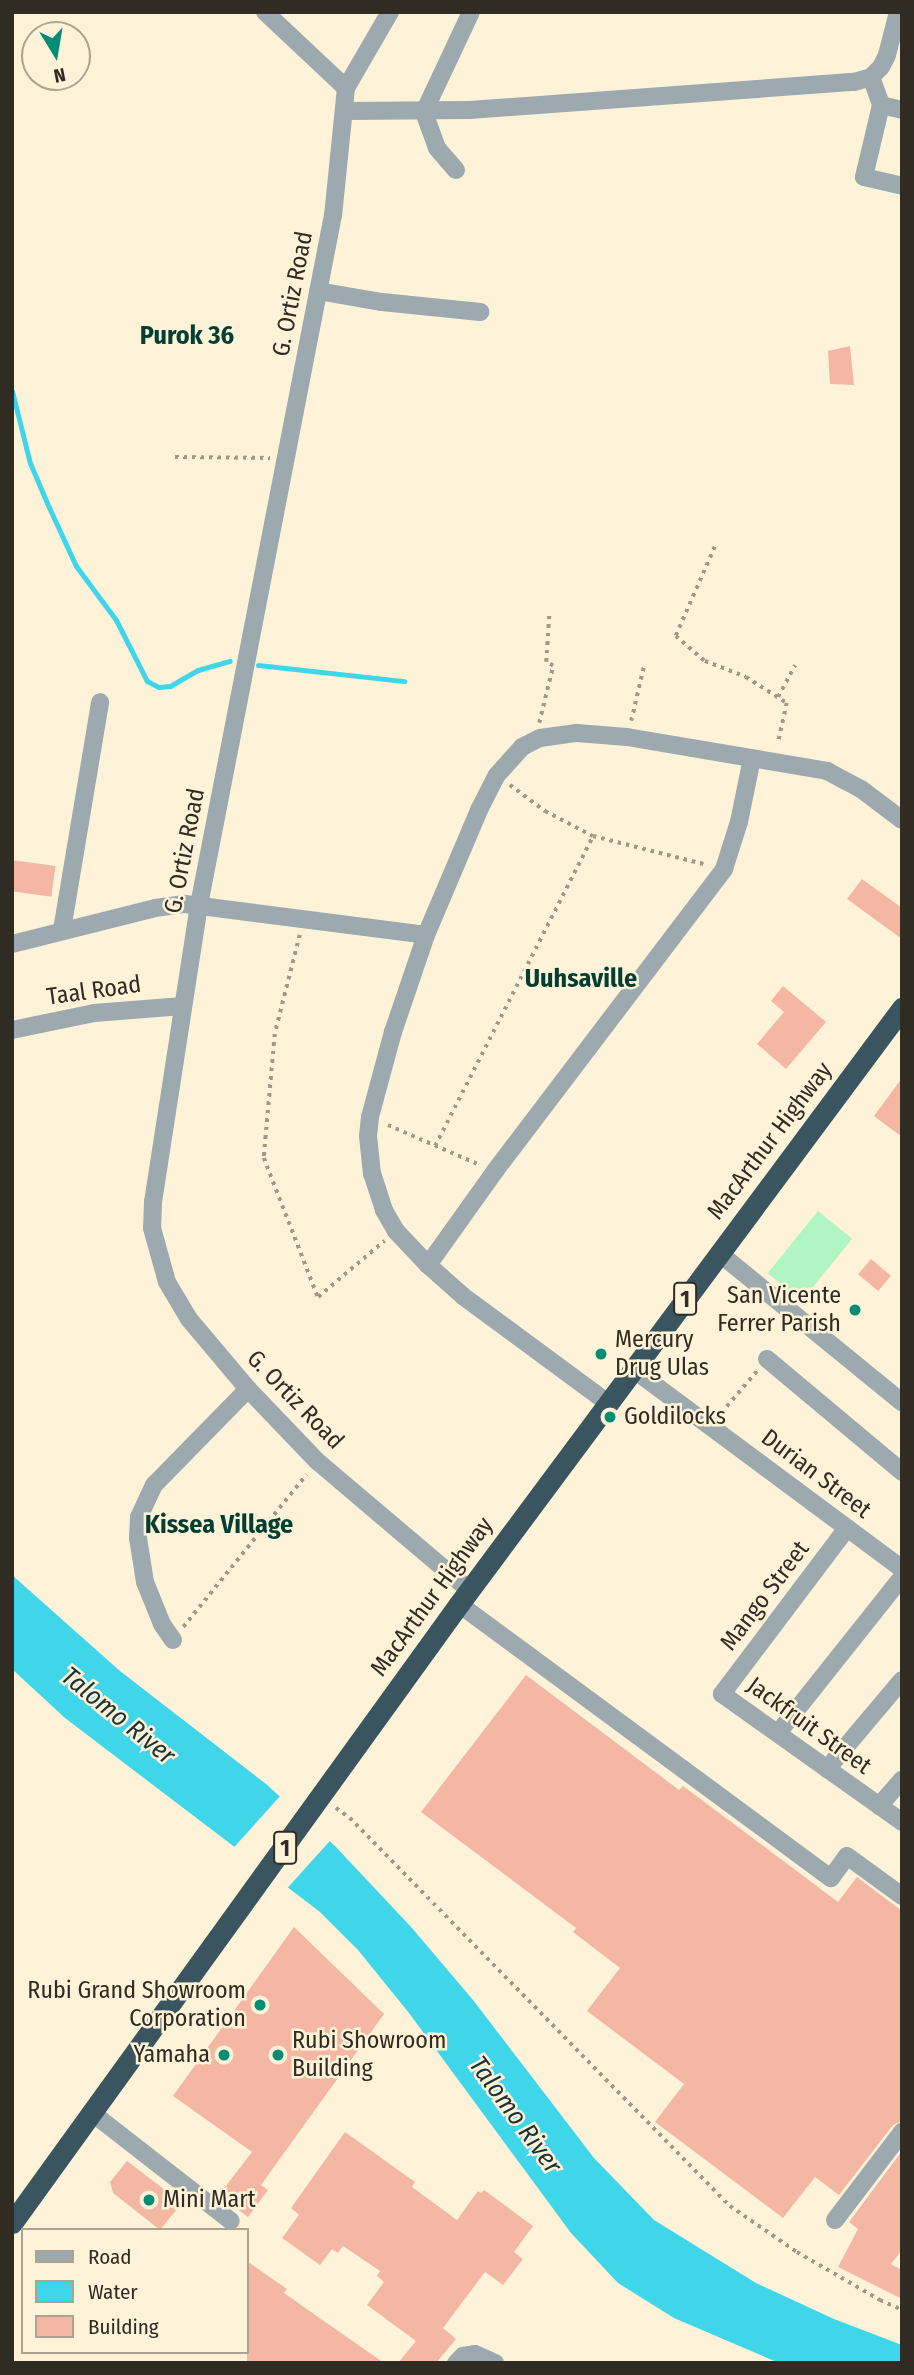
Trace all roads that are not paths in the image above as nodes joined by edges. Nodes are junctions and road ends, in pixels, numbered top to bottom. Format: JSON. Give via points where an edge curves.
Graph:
{"nodes":[{"id":1,"x":265,"y":12,"type":"edge"},
{"id":2,"x":390,"y":12,"type":"edge"},
{"id":3,"x":471,"y":12,"type":"edge"},
{"id":4,"x":898,"y":12,"type":"edge"},
{"id":5,"x":871,"y":77,"type":"junction"},
{"id":6,"x":346,"y":88,"type":"junction"},
{"id":7,"x":881,"y":105,"type":"junction"},
{"id":8,"x":902,"y":110,"type":"edge"},
{"id":9,"x":345,"y":111,"type":"junction"},
{"id":10,"x":424,"y":112,"type":"junction"},
{"id":11,"x":456,"y":170,"type":"dead end"},
{"id":12,"x":902,"y":186,"type":"edge"},
{"id":13,"x":318,"y":291,"type":"junction"},
{"id":14,"x":480,"y":312,"type":"dead end"},
{"id":15,"x":100,"y":702,"type":"dead end"},
{"id":16,"x":752,"y":758,"type":"junction"},
{"id":17,"x":902,"y":820,"type":"edge"},
{"id":18,"x":199,"y":905,"type":"junction"},
{"id":19,"x":62,"y":930,"type":"junction"},
{"id":20,"x":426,"y":935,"type":"junction"},
{"id":21,"x":12,"y":944,"type":"edge"},
{"id":22,"x":183,"y":1006,"type":"junction"},
{"id":23,"x":902,"y":1008,"type":"edge"},
{"id":24,"x":12,"y":1030,"type":"edge"},
{"id":25,"x":719,"y":1253,"type":"junction"},
{"id":26,"x":428,"y":1265,"type":"junction"},
{"id":27,"x":767,"y":1359,"type":"road end"},
{"id":28,"x":634,"y":1369,"type":"junction"},
{"id":29,"x":248,"y":1389,"type":"junction"},
{"id":30,"x":902,"y":1402,"type":"edge"},
{"id":31,"x":608,"y":1403,"type":"junction"},
{"id":32,"x":902,"y":1472,"type":"edge"},
{"id":33,"x":847,"y":1528,"type":"junction"},
{"id":34,"x":902,"y":1569,"type":"edge"},
{"id":35,"x":902,"y":1577,"type":"edge"},
{"id":36,"x":464,"y":1597,"type":"junction"},
{"id":37,"x":173,"y":1640,"type":"road end"},
{"id":38,"x":902,"y":1680,"type":"edge"},
{"id":39,"x":722,"y":1694,"type":"joint"},
{"id":40,"x":778,"y":1734,"type":"junction"},
{"id":41,"x":827,"y":1769,"type":"junction"},
{"id":42,"x":902,"y":1780,"type":"edge"},
{"id":43,"x":879,"y":1806,"type":"junction"},
{"id":44,"x":902,"y":1822,"type":"edge"},
{"id":45,"x":902,"y":1896,"type":"edge"},
{"id":46,"x":91,"y":2112,"type":"junction"},
{"id":47,"x":902,"y":2132,"type":"edge"},
{"id":48,"x":835,"y":2220,"type":"dead end"},
{"id":49,"x":231,"y":2221,"type":"dead end"},
{"id":50,"x":12,"y":2223,"type":"edge"},
{"id":51,"x":457,"y":2363,"type":"edge"},
{"id":52,"x":495,"y":2363,"type":"edge"}],
"edges":[{"from":1,"to":6,"type":"street"},
{"from":2,"to":6,"type":"street","name":"G. Ortiz Road"},
{"from":3,"to":10,"type":"street"},
{"from":4,"to":5,"type":"street","via":[[887,55]]},
{"from":5,"to":7,"type":"street"},
{"from":5,"to":10,"type":"street","via":[[855,82]]},
{"from":6,"to":9,"type":"street","name":"G. Ortiz Road"},
{"from":7,"to":8,"type":"street"},
{"from":7,"to":12,"type":"street","via":[[864,177]]},
{"from":9,"to":10,"type":"street"},
{"from":9,"to":13,"type":"street","name":"G. Ortiz Road","via":[[333,215]]},
{"from":10,"to":11,"type":"street","via":[[437,148]]},
{"from":13,"to":14,"type":"street"},
{"from":13,"to":18,"type":"street","name":"G. Ortiz Road"},
{"from":15,"to":19,"type":"street"},
{"from":16,"to":17,"type":"street","via":[[810,767],[844,779]]},
{"from":16,"to":20,"type":"street","via":[[577,733],[540,738],[522,747],[497,775]]},
{"from":16,"to":26,"type":"street","via":[[724,869]]},
{"from":18,"to":19,"type":"street","via":[[155,908]]},
{"from":18,"to":20,"type":"street"},
{"from":18,"to":22,"type":"street","name":"G. Ortiz Road"},
{"from":19,"to":21,"type":"street"},
{"from":20,"to":26,"type":"street","via":[[393,1032],[368,1136],[372,1174],[384,1210],[396,1231]]},
{"from":22,"to":24,"type":"street","name":"Taal Road","via":[[94,1013]]},
{"from":22,"to":29,"type":"street","name":"G. Ortiz Road","via":[[152,1228],[167,1282],[190,1319]]},
{"from":23,"to":25,"type":"highway","name":"MacArthur Highway","number":"1"},
{"from":25,"to":28,"type":"highway","name":"MacArthur Highway","number":"1"},
{"from":25,"to":30,"type":"street"},
{"from":26,"to":31,"type":"street"},
{"from":27,"to":32,"type":"street"},
{"from":28,"to":31,"type":"highway","name":"MacArthur Highway","number":"1"},
{"from":28,"to":33,"type":"street","name":"Durian Street"},
{"from":29,"to":36,"type":"street","name":"G. Ortiz Road","via":[[317,1461]]},
{"from":29,"to":37,"type":"street","via":[[154,1485],[139,1517],[145,1582]]},
{"from":31,"to":36,"type":"highway","name":"MacArthur Highway","number":"1"},
{"from":33,"to":34,"type":"street","name":"Durian Street"},
{"from":33,"to":39,"type":"street","name":"Mango Street"},
{"from":35,"to":40,"type":"street"},
{"from":36,"to":45,"type":"street","name":"G. Ortiz Road","via":[[831,1878],[847,1856]]},
{"from":36,"to":46,"type":"highway","name":"MacArthur Highway","number":"1"},
{"from":38,"to":41,"type":"street"},
{"from":39,"to":40,"type":"street","name":"Jackfruit Street"},
{"from":40,"to":41,"type":"street","name":"Jackfruit Street"},
{"from":41,"to":43,"type":"street","name":"Jackfruit Street"},
{"from":42,"to":43,"type":"street"},
{"from":43,"to":44,"type":"street","name":"Jackfruit Street"},
{"from":46,"to":49,"type":"street"},
{"from":46,"to":50,"type":"highway","name":"MacArthur Highway","number":"1"},
{"from":47,"to":48,"type":"street"},
{"from":51,"to":52,"type":"street","via":[[463,2356],[475,2354]]}]}
